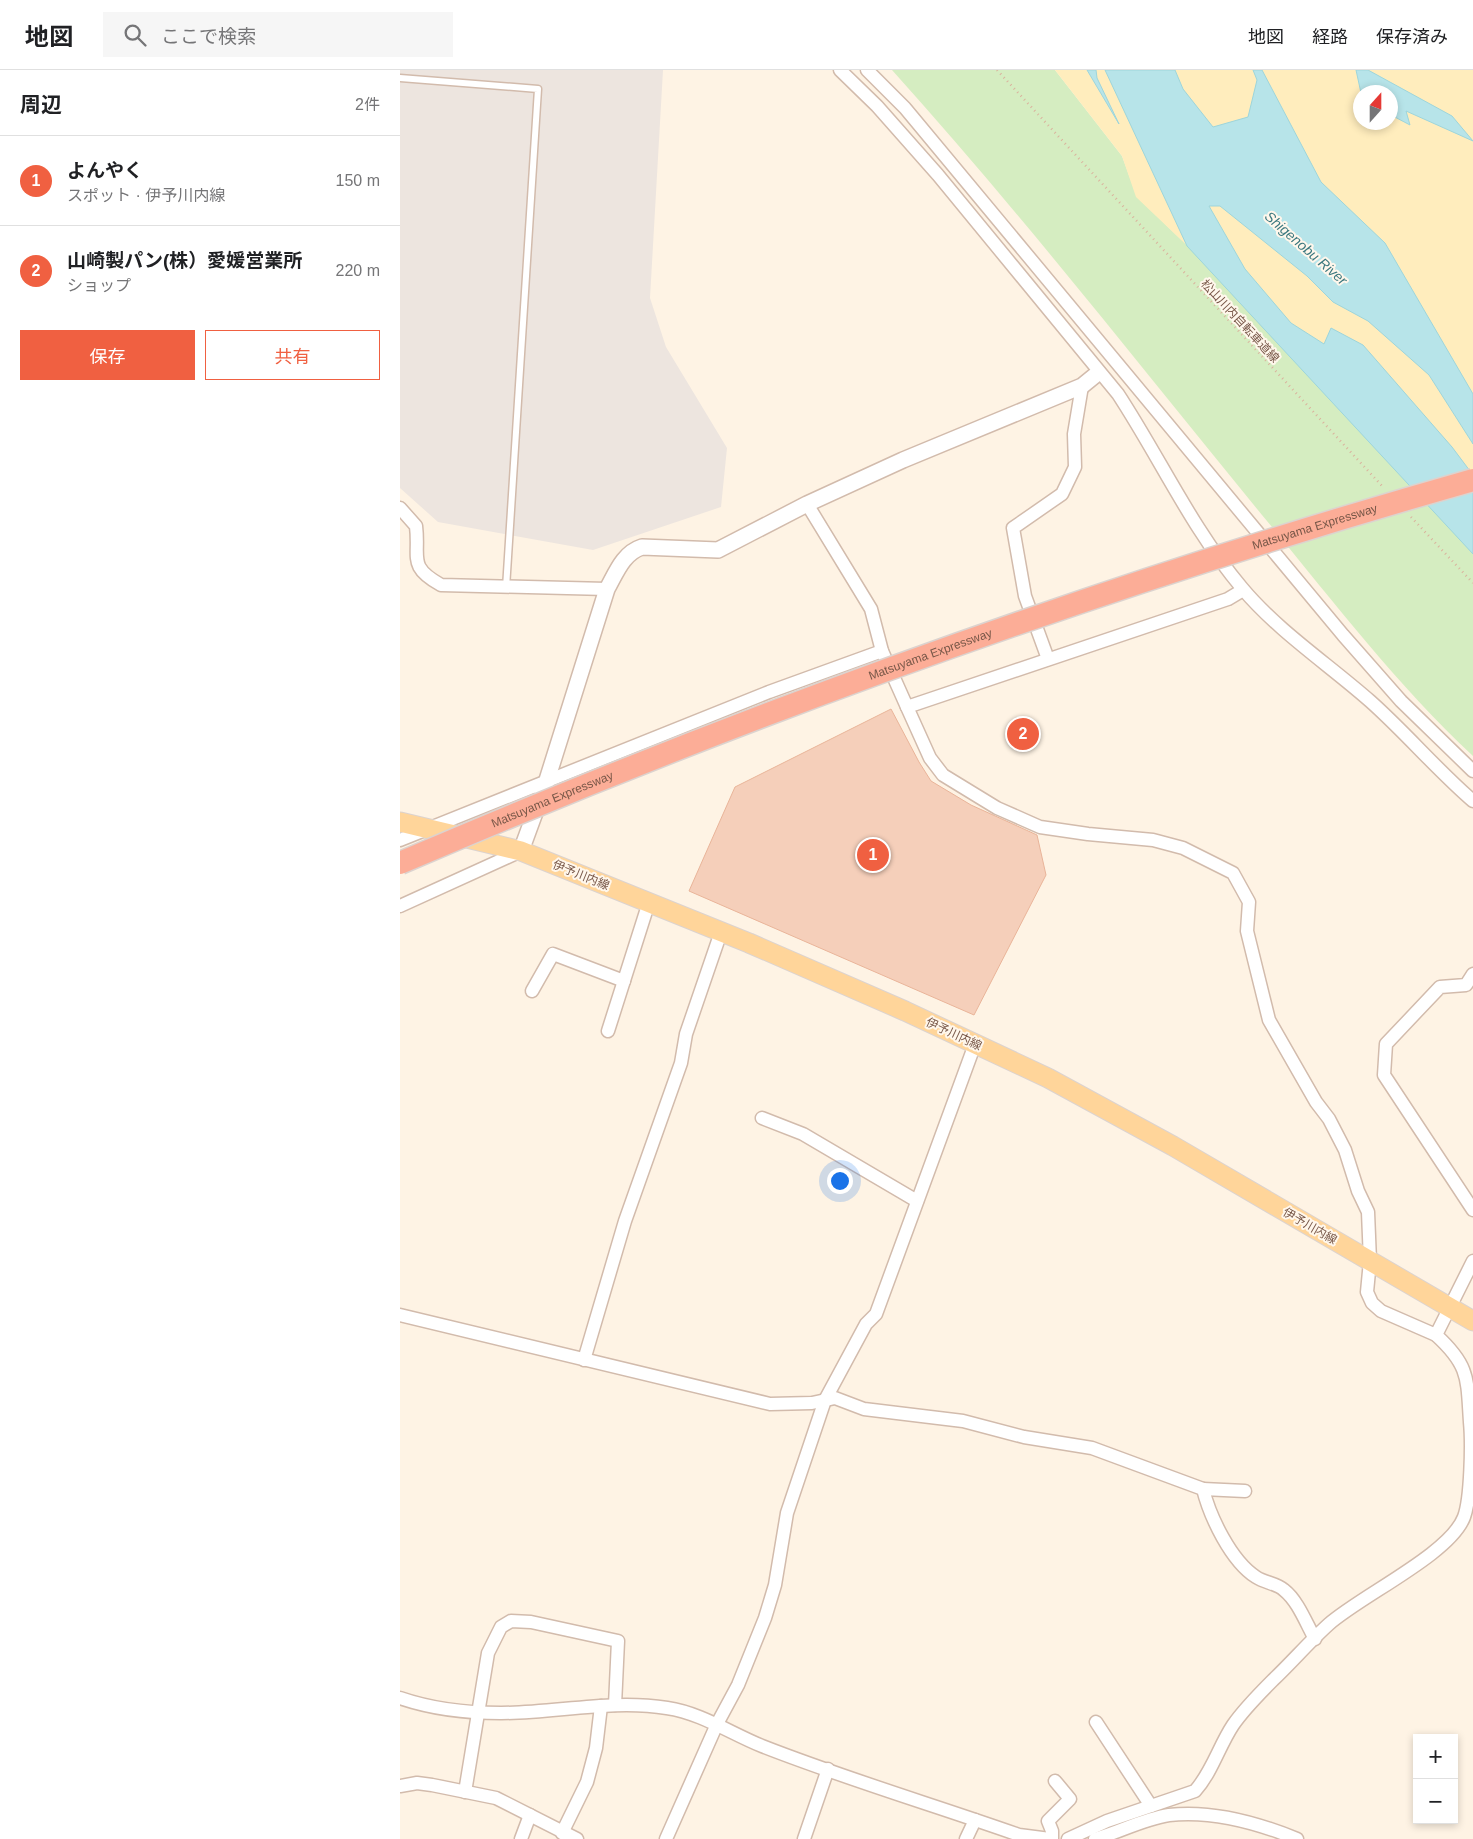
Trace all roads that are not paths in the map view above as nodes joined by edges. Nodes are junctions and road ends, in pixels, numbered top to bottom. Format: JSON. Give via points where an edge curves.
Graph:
{"nodes":[{"id":1,"x":840,"y":70,"type":"edge"},
{"id":2,"x":867,"y":70,"type":"edge"},
{"id":3,"x":400,"y":78,"type":"edge"},
{"id":4,"x":1098,"y":372,"type":"junction"},
{"id":5,"x":1082,"y":386,"type":"junction"},
{"id":6,"x":1473,"y":480,"type":"edge"},
{"id":7,"x":807,"y":504,"type":"junction"},
{"id":8,"x":400,"y":508,"type":"edge"},
{"id":9,"x":506,"y":588,"type":"junction"},
{"id":10,"x":607,"y":589,"type":"junction"},
{"id":11,"x":1243,"y":590,"type":"junction"},
{"id":12,"x":882,"y":651,"type":"junction"},
{"id":13,"x":1048,"y":659,"type":"junction"},
{"id":14,"x":907,"y":707,"type":"junction"},
{"id":15,"x":1473,"y":771,"type":"edge"},
{"id":16,"x":547,"y":780,"type":"junction"},
{"id":17,"x":1473,"y":802,"type":"edge"},
{"id":18,"x":400,"y":822,"type":"edge"},
{"id":19,"x":426,"y":828,"type":"junction"},
{"id":20,"x":400,"y":840,"type":"edge"},
{"id":21,"x":521,"y":851,"type":"junction"},
{"id":22,"x":400,"y":863,"type":"edge"},
{"id":23,"x":649,"y":902,"type":"junction"},
{"id":24,"x":400,"y":906,"type":"edge"},
{"id":25,"x":721,"y":932,"type":"junction"},
{"id":26,"x":1473,"y":974,"type":"edge"},
{"id":27,"x":624,"y":981,"type":"junction"},
{"id":28,"x":532,"y":991,"type":"dead end"},
{"id":29,"x":608,"y":1031,"type":"dead end"},
{"id":30,"x":975,"y":1044,"type":"junction"},
{"id":31,"x":762,"y":1118,"type":"dead end"},
{"id":32,"x":917,"y":1201,"type":"junction"},
{"id":33,"x":1473,"y":1210,"type":"edge"},
{"id":34,"x":1473,"y":1261,"type":"edge"},
{"id":35,"x":1370,"y":1262,"type":"junction"},
{"id":36,"x":1450,"y":1308,"type":"junction"},
{"id":37,"x":400,"y":1315,"type":"edge"},
{"id":38,"x":1473,"y":1321,"type":"edge"},
{"id":39,"x":1436,"y":1335,"type":"junction"},
{"id":40,"x":584,"y":1360,"type":"junction"},
{"id":41,"x":825,"y":1400,"type":"junction"},
{"id":42,"x":1204,"y":1489,"type":"junction"},
{"id":43,"x":1245,"y":1491,"type":"dead end"},
{"id":44,"x":1315,"y":1639,"type":"junction"},
{"id":45,"x":400,"y":1698,"type":"edge"},
{"id":46,"x":615,"y":1705,"type":"junction"},
{"id":47,"x":601,"y":1706,"type":"junction"},
{"id":48,"x":480,"y":1712,"type":"junction"},
{"id":49,"x":1096,"y":1722,"type":"dead end"},
{"id":50,"x":717,"y":1724,"type":"junction"},
{"id":51,"x":828,"y":1768,"type":"junction"},
{"id":52,"x":1055,"y":1781,"type":"dead end"},
{"id":53,"x":400,"y":1786,"type":"edge"},
{"id":54,"x":465,"y":1792,"type":"junction"},
{"id":55,"x":1151,"y":1806,"type":"junction"},
{"id":56,"x":530,"y":1815,"type":"junction"},
{"id":57,"x":975,"y":1820,"type":"junction"},
{"id":58,"x":562,"y":1833,"type":"junction"},
{"id":59,"x":521,"y":1839,"type":"edge"},
{"id":60,"x":577,"y":1839,"type":"edge"},
{"id":61,"x":666,"y":1839,"type":"edge"},
{"id":62,"x":804,"y":1839,"type":"edge"},
{"id":63,"x":966,"y":1839,"type":"edge"},
{"id":64,"x":1051,"y":1839,"type":"edge"},
{"id":65,"x":1068,"y":1839,"type":"edge"},
{"id":66,"x":1095,"y":1839,"type":"edge"},
{"id":67,"x":1297,"y":1839,"type":"edge"}],
"edges":[{"from":1,"to":4,"type":"street","via":[[938,175]]},
{"from":2,"to":15,"type":"street","via":[[905,108],[1343,635],[1401,700]]},
{"from":3,"to":9,"type":"lane","via":[[538,89]]},
{"from":4,"to":5,"type":"street"},
{"from":4,"to":11,"type":"street","via":[[1118,394],[1204,539]]},
{"from":5,"to":7,"type":"street","via":[[903,460]]},
{"from":5,"to":13,"type":"street","via":[[1074,434],[1075,467],[1062,494],[1013,528],[1025,596]]},
{"from":6,"to":22,"type":"highway","name":"Matsuyama Expressway","bridge":true,"via":[[1116,588],[859,679],[605,777]]},
{"from":7,"to":10,"type":"street","via":[[718,550],[642,547],[632,550]]},
{"from":7,"to":12,"type":"street","via":[[872,609]]},
{"from":8,"to":9,"type":"street","via":[[416,526],[416,559],[420,571],[429,578],[441,585]]},
{"from":9,"to":10,"type":"street"},
{"from":10,"to":16,"type":"street"},
{"from":11,"to":13,"type":"street","via":[[1228,598]]},
{"from":11,"to":17,"type":"street","via":[[1277,623],[1375,705]]},
{"from":12,"to":14,"type":"street"},
{"from":12,"to":16,"type":"street"},
{"from":13,"to":14,"type":"street"},
{"from":14,"to":35,"type":"street","via":[[930,758],[943,775],[997,808],[1040,827],[1153,840],[1183,848],[1233,873],[1249,902],[1247,931],[1269,1020],[1345,1150],[1368,1212]]},
{"from":16,"to":19,"type":"street"},
{"from":16,"to":21,"type":"street"},
{"from":18,"to":19,"type":"main road","name":"伊予川内線"},
{"from":19,"to":20,"type":"street"},
{"from":19,"to":21,"type":"main road","name":"伊予川内線"},
{"from":21,"to":23,"type":"main road","name":"伊予川内線"},
{"from":21,"to":24,"type":"street"},
{"from":23,"to":25,"type":"main road","name":"伊予川内線"},
{"from":23,"to":27,"type":"street"},
{"from":25,"to":30,"type":"main road","name":"伊予川内線"},
{"from":25,"to":40,"type":"street","via":[[686,1034],[681,1063],[625,1221]]},
{"from":26,"to":33,"type":"street","via":[[1466,986],[1440,987],[1386,1044],[1384,1075]]},
{"from":27,"to":28,"type":"street","via":[[553,954]]},
{"from":27,"to":29,"type":"street"},
{"from":30,"to":32,"type":"street"},
{"from":30,"to":35,"type":"main road","name":"伊予川内線","via":[[1048,1078],[1173,1146]]},
{"from":31,"to":32,"type":"street","via":[[803,1134]]},
{"from":32,"to":41,"type":"street","via":[[876,1314],[866,1324]]},
{"from":34,"to":36,"type":"street"},
{"from":35,"to":36,"type":"main road","name":"伊予川内線"},
{"from":35,"to":39,"type":"street","via":[[1367,1292],[1372,1303],[1381,1311]]},
{"from":36,"to":38,"type":"main road","name":"伊予川内線"},
{"from":36,"to":39,"type":"street"},
{"from":37,"to":40,"type":"street"},
{"from":39,"to":44,"type":"street","via":[[1456,1356],[1466,1375],[1471,1429],[1464,1516],[1450,1539],[1330,1624]]},
{"from":40,"to":41,"type":"street","via":[[770,1404]]},
{"from":41,"to":42,"type":"street","via":[[835,1398],[864,1409],[963,1421],[1024,1437],[1079,1444]]},
{"from":41,"to":50,"type":"street","via":[[787,1513],[775,1585],[765,1618],[738,1686]]},
{"from":42,"to":43,"type":"street"},
{"from":42,"to":44,"type":"street","via":[[1208,1510],[1216,1527],[1243,1566],[1257,1578],[1284,1590],[1293,1599]]},
{"from":44,"to":55,"type":"street","via":[[1258,1695],[1234,1724],[1204,1781],[1195,1791]]},
{"from":45,"to":48,"type":"street"},
{"from":46,"to":47,"type":"street"},
{"from":46,"to":48,"type":"street","via":[[618,1641],[531,1622],[511,1621],[502,1627],[488,1653]]},
{"from":46,"to":50,"type":"street","via":[[668,1708]]},
{"from":47,"to":48,"type":"street"},
{"from":47,"to":58,"type":"street","via":[[596,1748],[587,1782]]},
{"from":48,"to":54,"type":"street"},
{"from":49,"to":55,"type":"street"},
{"from":50,"to":51,"type":"street","via":[[761,1745]]},
{"from":50,"to":61,"type":"street"},
{"from":51,"to":57,"type":"street"},
{"from":51,"to":62,"type":"street"},
{"from":52,"to":64,"type":"street","via":[[1070,1799],[1048,1821]]},
{"from":53,"to":54,"type":"street","via":[[418,1783]]},
{"from":54,"to":56,"type":"street","via":[[496,1798]]},
{"from":55,"to":65,"type":"street"},
{"from":56,"to":58,"type":"street"},
{"from":56,"to":59,"type":"street"},
{"from":57,"to":63,"type":"street"},
{"from":57,"to":64,"type":"street","via":[[1019,1835]]},
{"from":58,"to":60,"type":"street"},
{"from":66,"to":67,"type":"street","via":[[1168,1815],[1197,1814],[1258,1825]]}]}
